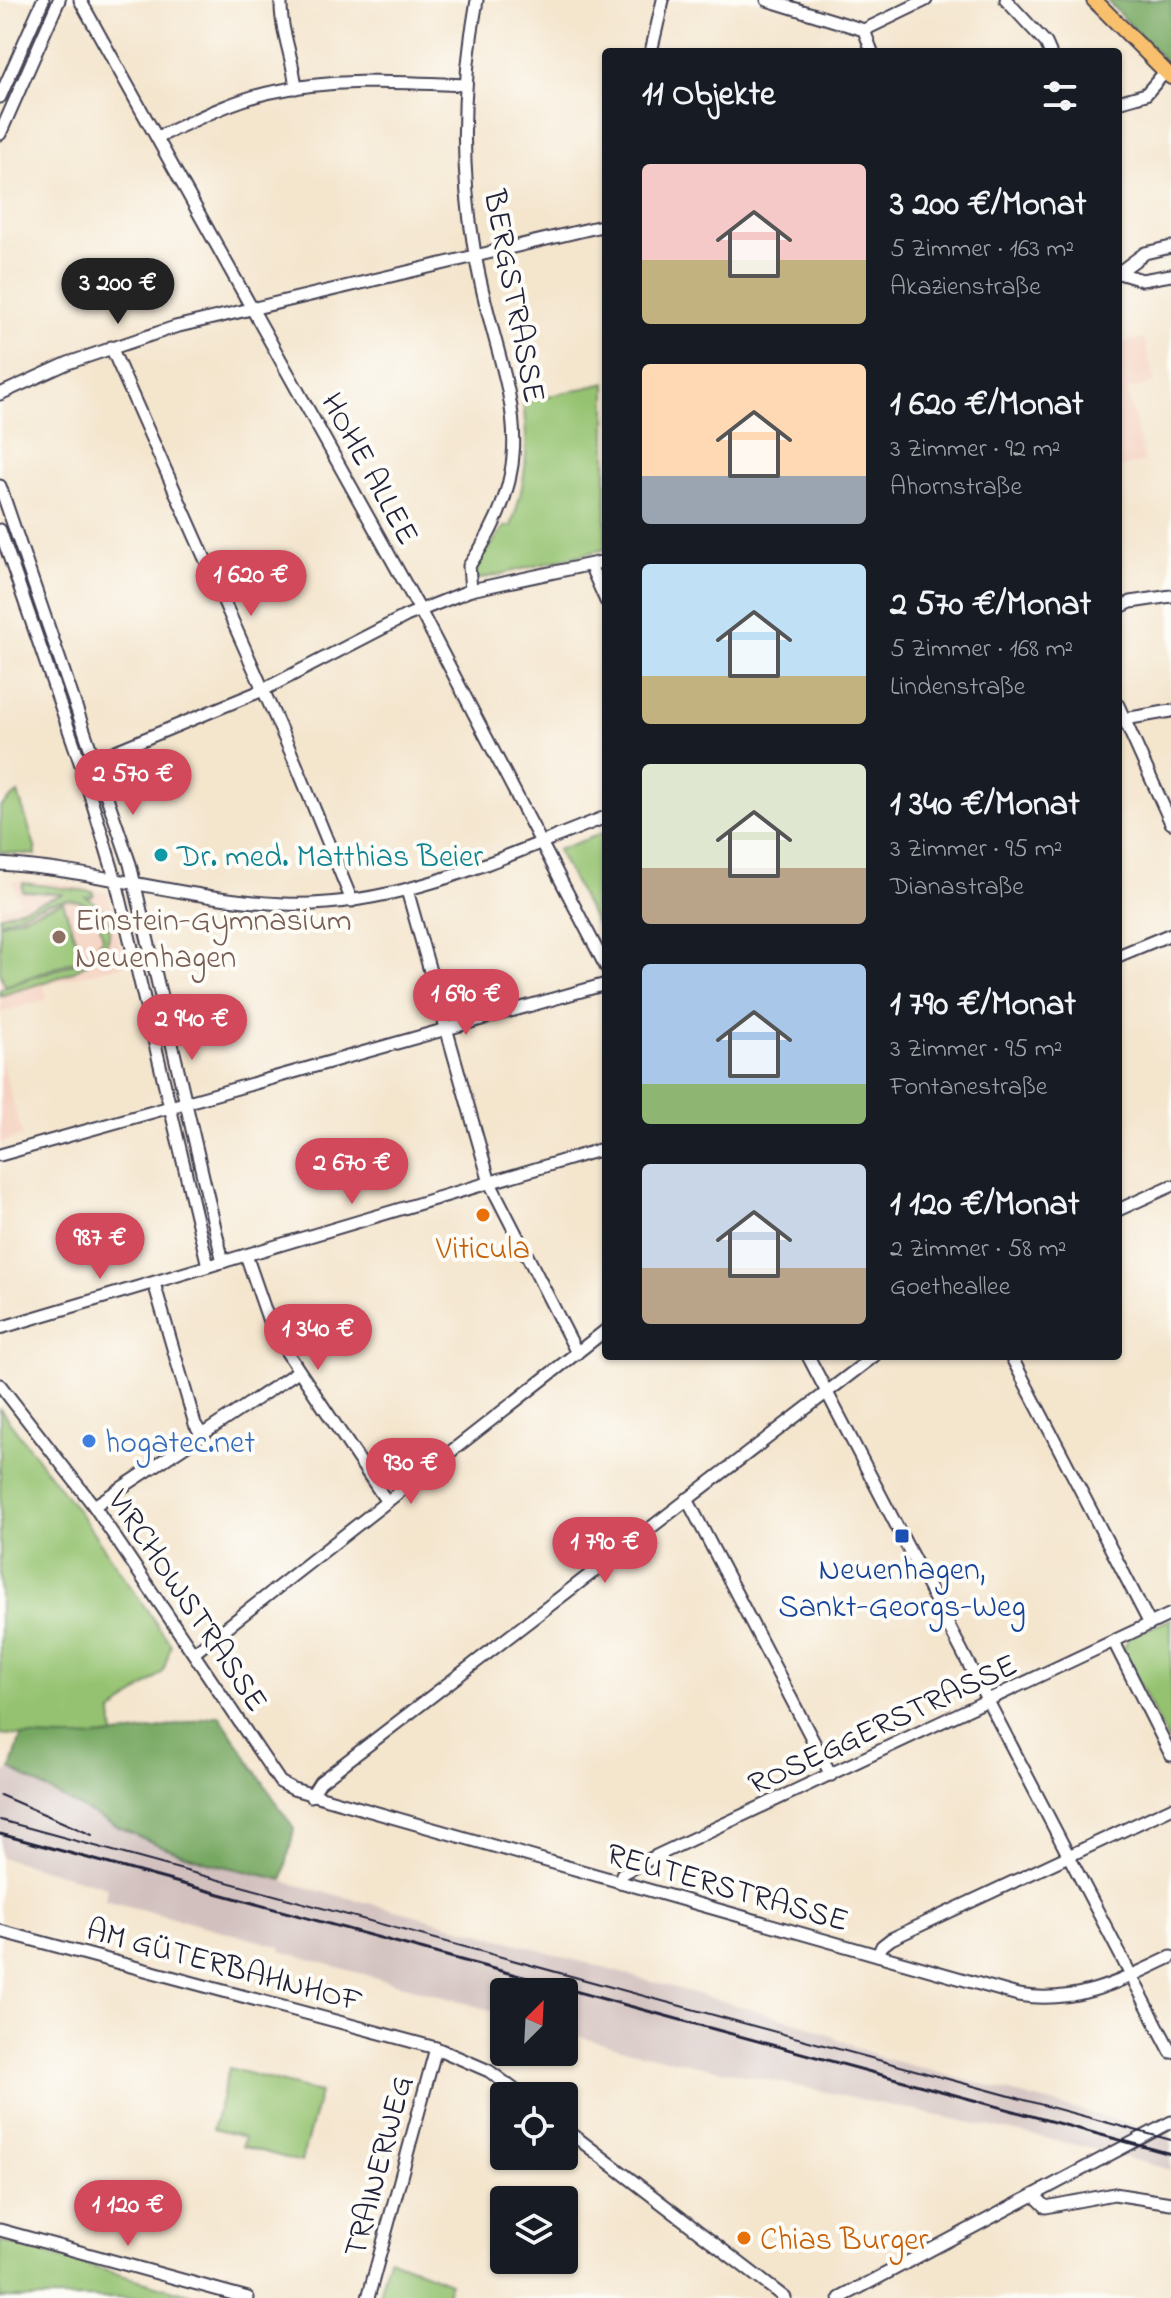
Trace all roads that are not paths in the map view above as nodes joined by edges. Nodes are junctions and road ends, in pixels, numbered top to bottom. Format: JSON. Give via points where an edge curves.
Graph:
{"nodes":[{"id":1,"x":43,"y":0,"type":"edge"},
{"id":2,"x":59,"y":0,"type":"edge"},
{"id":3,"x":80,"y":0,"type":"edge"},
{"id":4,"x":281,"y":0,"type":"edge"},
{"id":5,"x":477,"y":0,"type":"edge"},
{"id":6,"x":663,"y":0,"type":"edge"},
{"id":7,"x":767,"y":0,"type":"edge"},
{"id":8,"x":926,"y":0,"type":"edge"},
{"id":9,"x":1006,"y":0,"type":"edge"},
{"id":10,"x":1094,"y":0,"type":"edge"},
{"id":11,"x":864,"y":30,"type":"junction"},
{"id":12,"x":652,"y":48,"type":"edge"},
{"id":13,"x":871,"y":48,"type":"edge"},
{"id":14,"x":1048,"y":48,"type":"edge"},
{"id":15,"x":1168,"y":75,"type":"edge"},
{"id":16,"x":465,"y":85,"type":"junction"},
{"id":17,"x":296,"y":88,"type":"junction"},
{"id":18,"x":0,"y":97,"type":"edge"},
{"id":19,"x":1122,"y":101,"type":"edge"},
{"id":20,"x":0,"y":134,"type":"edge"},
{"id":21,"x":158,"y":137,"type":"junction"},
{"id":22,"x":602,"y":226,"type":"edge"},
{"id":23,"x":1171,"y":247,"type":"edge"},
{"id":24,"x":475,"y":257,"type":"junction"},
{"id":25,"x":1122,"y":270,"type":"edge"},
{"id":26,"x":1122,"y":274,"type":"edge"},
{"id":27,"x":1171,"y":275,"type":"edge"},
{"id":28,"x":254,"y":310,"type":"junction"},
{"id":29,"x":111,"y":347,"type":"junction"},
{"id":30,"x":0,"y":394,"type":"edge"},
{"id":31,"x":0,"y":486,"type":"edge"},
{"id":32,"x":0,"y":530,"type":"edge"},
{"id":33,"x":602,"y":562,"type":"edge"},
{"id":34,"x":590,"y":565,"type":"junction"},
{"id":35,"x":471,"y":590,"type":"junction"},
{"id":36,"x":602,"y":592,"type":"edge"},
{"id":37,"x":1171,"y":596,"type":"edge"},
{"id":38,"x":1122,"y":606,"type":"edge"},
{"id":39,"x":421,"y":612,"type":"junction"},
{"id":40,"x":263,"y":690,"type":"junction"},
{"id":41,"x":1171,"y":711,"type":"edge"},
{"id":42,"x":1122,"y":719,"type":"edge"},
{"id":43,"x":1122,"y":721,"type":"edge"},
{"id":44,"x":94,"y":760,"type":"junction"},
{"id":45,"x":81,"y":765,"type":"junction"},
{"id":46,"x":602,"y":819,"type":"edge"},
{"id":47,"x":1171,"y":823,"type":"edge"},
{"id":48,"x":540,"y":842,"type":"junction"},
{"id":49,"x":0,"y":864,"type":"edge"},
{"id":50,"x":116,"y":881,"type":"junction"},
{"id":51,"x":134,"y":884,"type":"junction"},
{"id":52,"x":407,"y":890,"type":"junction"},
{"id":53,"x":352,"y":901,"type":"junction"},
{"id":54,"x":1171,"y":934,"type":"edge"},
{"id":55,"x":1122,"y":954,"type":"edge"},
{"id":56,"x":602,"y":959,"type":"edge"},
{"id":57,"x":602,"y":985,"type":"edge"},
{"id":58,"x":446,"y":1030,"type":"junction"},
{"id":59,"x":184,"y":1104,"type":"junction"},
{"id":60,"x":169,"y":1107,"type":"junction"},
{"id":61,"x":602,"y":1149,"type":"edge"},
{"id":62,"x":0,"y":1155,"type":"edge"},
{"id":63,"x":490,"y":1183,"type":"junction"},
{"id":64,"x":1171,"y":1186,"type":"edge"},
{"id":65,"x":1122,"y":1208,"type":"edge"},
{"id":66,"x":246,"y":1255,"type":"junction"},
{"id":67,"x":223,"y":1262,"type":"junction"},
{"id":68,"x":208,"y":1266,"type":"junction"},
{"id":69,"x":154,"y":1283,"type":"junction"},
{"id":70,"x":0,"y":1328,"type":"edge"},
{"id":71,"x":602,"y":1333,"type":"edge"},
{"id":72,"x":577,"y":1353,"type":"junction"},
{"id":73,"x":810,"y":1360,"type":"edge"},
{"id":74,"x":869,"y":1360,"type":"edge"},
{"id":75,"x":1013,"y":1360,"type":"edge"},
{"id":76,"x":297,"y":1372,"type":"junction"},
{"id":77,"x":0,"y":1385,"type":"edge"},
{"id":78,"x":827,"y":1392,"type":"junction"},
{"id":79,"x":202,"y":1435,"type":"junction"},
{"id":80,"x":687,"y":1499,"type":"junction"},
{"id":81,"x":387,"y":1502,"type":"junction"},
{"id":82,"x":94,"y":1506,"type":"junction"},
{"id":83,"x":1171,"y":1614,"type":"edge"},
{"id":84,"x":1150,"y":1624,"type":"junction"},
{"id":85,"x":1114,"y":1642,"type":"junction"},
{"id":86,"x":194,"y":1653,"type":"junction"},
{"id":87,"x":988,"y":1701,"type":"junction"},
{"id":88,"x":1171,"y":1755,"type":"edge"},
{"id":89,"x":831,"y":1775,"type":"junction"},
{"id":90,"x":311,"y":1796,"type":"junction"},
{"id":91,"x":1171,"y":1808,"type":"edge"},
{"id":92,"x":1069,"y":1856,"type":"junction"},
{"id":93,"x":620,"y":1882,"type":"junction"},
{"id":94,"x":0,"y":1931,"type":"edge"},
{"id":95,"x":878,"y":1955,"type":"junction"},
{"id":96,"x":1171,"y":1957,"type":"edge"},
{"id":97,"x":1131,"y":1976,"type":"junction"},
{"id":98,"x":436,"y":2048,"type":"junction"},
{"id":99,"x":1171,"y":2052,"type":"edge"},
{"id":100,"x":504,"y":2082,"type":"edge"},
{"id":101,"x":1171,"y":2122,"type":"edge"},
{"id":102,"x":578,"y":2139,"type":"edge"},
{"id":103,"x":1034,"y":2195,"type":"junction"},
{"id":104,"x":1171,"y":2203,"type":"edge"},
{"id":105,"x":0,"y":2230,"type":"edge"},
{"id":106,"x":248,"y":2298,"type":"edge"},
{"id":107,"x":368,"y":2298,"type":"edge"},
{"id":108,"x":785,"y":2298,"type":"edge"},
{"id":109,"x":840,"y":2298,"type":"edge"}],
"edges":[{"from":1,"to":18,"type":"street"},
{"from":2,"to":20,"type":"street"},
{"from":3,"to":21,"type":"street","name":"HOHE ALLEE"},
{"from":4,"to":17,"type":"street"},
{"from":5,"to":16,"type":"street","name":"BERGSTRASSE"},
{"from":6,"to":12,"type":"street"},
{"from":7,"to":11,"type":"street"},
{"from":8,"to":11,"type":"street"},
{"from":9,"to":14,"type":"street"},
{"from":10,"to":15,"type":"main road"},
{"from":11,"to":13,"type":"street"},
{"from":15,"to":19,"type":"street","via":[[1146,94]]},
{"from":16,"to":17,"type":"street","via":[[379,81]]},
{"from":16,"to":24,"type":"street","name":"BERGSTRASSE"},
{"from":17,"to":21,"type":"street","via":[[206,114]]},
{"from":21,"to":28,"type":"street","name":"HOHE ALLEE"},
{"from":22,"to":24,"type":"street"},
{"from":23,"to":25,"type":"street","via":[[1145,253]]},
{"from":24,"to":28,"type":"street"},
{"from":24,"to":35,"type":"street","name":"BERGSTRASSE","via":[[512,413],[515,448],[508,495],[469,566]]},
{"from":26,"to":27,"type":"street","via":[[1142,280]]},
{"from":28,"to":29,"type":"street"},
{"from":28,"to":39,"type":"street","name":"HOHE ALLEE"},
{"from":29,"to":30,"type":"street"},
{"from":29,"to":40,"type":"street"},
{"from":31,"to":44,"type":"street"},
{"from":32,"to":45,"type":"street"},
{"from":33,"to":34,"type":"street"},
{"from":34,"to":35,"type":"street"},
{"from":34,"to":36,"type":"street"},
{"from":35,"to":39,"type":"street"},
{"from":37,"to":38,"type":"street"},
{"from":39,"to":40,"type":"street"},
{"from":39,"to":48,"type":"street","name":"HOHE ALLEE"},
{"from":40,"to":44,"type":"street"},
{"from":40,"to":53,"type":"street"},
{"from":41,"to":42,"type":"street"},
{"from":43,"to":47,"type":"street"},
{"from":44,"to":45,"type":"street"},
{"from":44,"to":51,"type":"street"},
{"from":45,"to":50,"type":"street"},
{"from":46,"to":48,"type":"street"},
{"from":48,"to":52,"type":"street"},
{"from":48,"to":56,"type":"street","name":"HOHE ALLEE"},
{"from":49,"to":50,"type":"street"},
{"from":50,"to":51,"type":"street"},
{"from":50,"to":60,"type":"street"},
{"from":51,"to":53,"type":"street","via":[[253,902]]},
{"from":51,"to":59,"type":"street"},
{"from":52,"to":53,"type":"street"},
{"from":52,"to":58,"type":"street"},
{"from":54,"to":55,"type":"street"},
{"from":57,"to":58,"type":"street"},
{"from":58,"to":59,"type":"street"},
{"from":58,"to":63,"type":"street"},
{"from":59,"to":60,"type":"street"},
{"from":59,"to":67,"type":"street"},
{"from":60,"to":62,"type":"street"},
{"from":60,"to":68,"type":"street"},
{"from":61,"to":63,"type":"street"},
{"from":63,"to":66,"type":"street"},
{"from":63,"to":72,"type":"street"},
{"from":64,"to":65,"type":"street"},
{"from":66,"to":67,"type":"street"},
{"from":66,"to":76,"type":"street","via":[[266,1317]]},
{"from":67,"to":68,"type":"street"},
{"from":68,"to":69,"type":"street"},
{"from":69,"to":70,"type":"street"},
{"from":69,"to":79,"type":"street"},
{"from":71,"to":72,"type":"street"},
{"from":72,"to":81,"type":"street"},
{"from":73,"to":78,"type":"street"},
{"from":74,"to":78,"type":"street"},
{"from":75,"to":84,"type":"street"},
{"from":76,"to":79,"type":"street"},
{"from":76,"to":81,"type":"street"},
{"from":77,"to":82,"type":"street","name":"VIRCHOWSTRASSE"},
{"from":78,"to":80,"type":"street"},
{"from":78,"to":87,"type":"street"},
{"from":79,"to":82,"type":"street"},
{"from":80,"to":89,"type":"street"},
{"from":80,"to":90,"type":"street","via":[[320,1782]]},
{"from":81,"to":86,"type":"street"},
{"from":82,"to":86,"type":"street","name":"VIRCHOWSTRASSE"},
{"from":83,"to":84,"type":"street","name":"ROSEGGERSTRASSE"},
{"from":84,"to":85,"type":"street","name":"ROSEGGERSTRASSE"},
{"from":85,"to":87,"type":"street","name":"ROSEGGERSTRASSE"},
{"from":85,"to":88,"type":"street"},
{"from":86,"to":90,"type":"street","name":"VIRCHOWSTRASSE","via":[[280,1782]]},
{"from":87,"to":89,"type":"street","name":"ROSEGGERSTRASSE"},
{"from":87,"to":92,"type":"street"},
{"from":89,"to":93,"type":"street","name":"ROSEGGERSTRASSE","via":[[627,1871]]},
{"from":90,"to":93,"type":"street","name":"REUTERSTRASSE"},
{"from":91,"to":92,"type":"street"},
{"from":92,"to":95,"type":"street","via":[[891,1939]]},
{"from":92,"to":97,"type":"street"},
{"from":93,"to":95,"type":"street","name":"REUTERSTRASSE"},
{"from":94,"to":98,"type":"street","name":"AM GÜTERBAHNHOF"},
{"from":95,"to":97,"type":"street","name":"REUTERSTRASSE","via":[[1035,1998],[1089,1993]]},
{"from":96,"to":97,"type":"street","name":"REUTERSTRASSE"},
{"from":97,"to":99,"type":"street"},
{"from":98,"to":100,"type":"street","name":"AM GÜTERBAHNHOF"},
{"from":98,"to":107,"type":"street","name":"TRAINERWEG"},
{"from":101,"to":103,"type":"street"},
{"from":102,"to":108,"type":"street"},
{"from":103,"to":104,"type":"street","via":[[1046,2207],[1114,2194]]},
{"from":103,"to":109,"type":"street"},
{"from":105,"to":106,"type":"street"}]}
